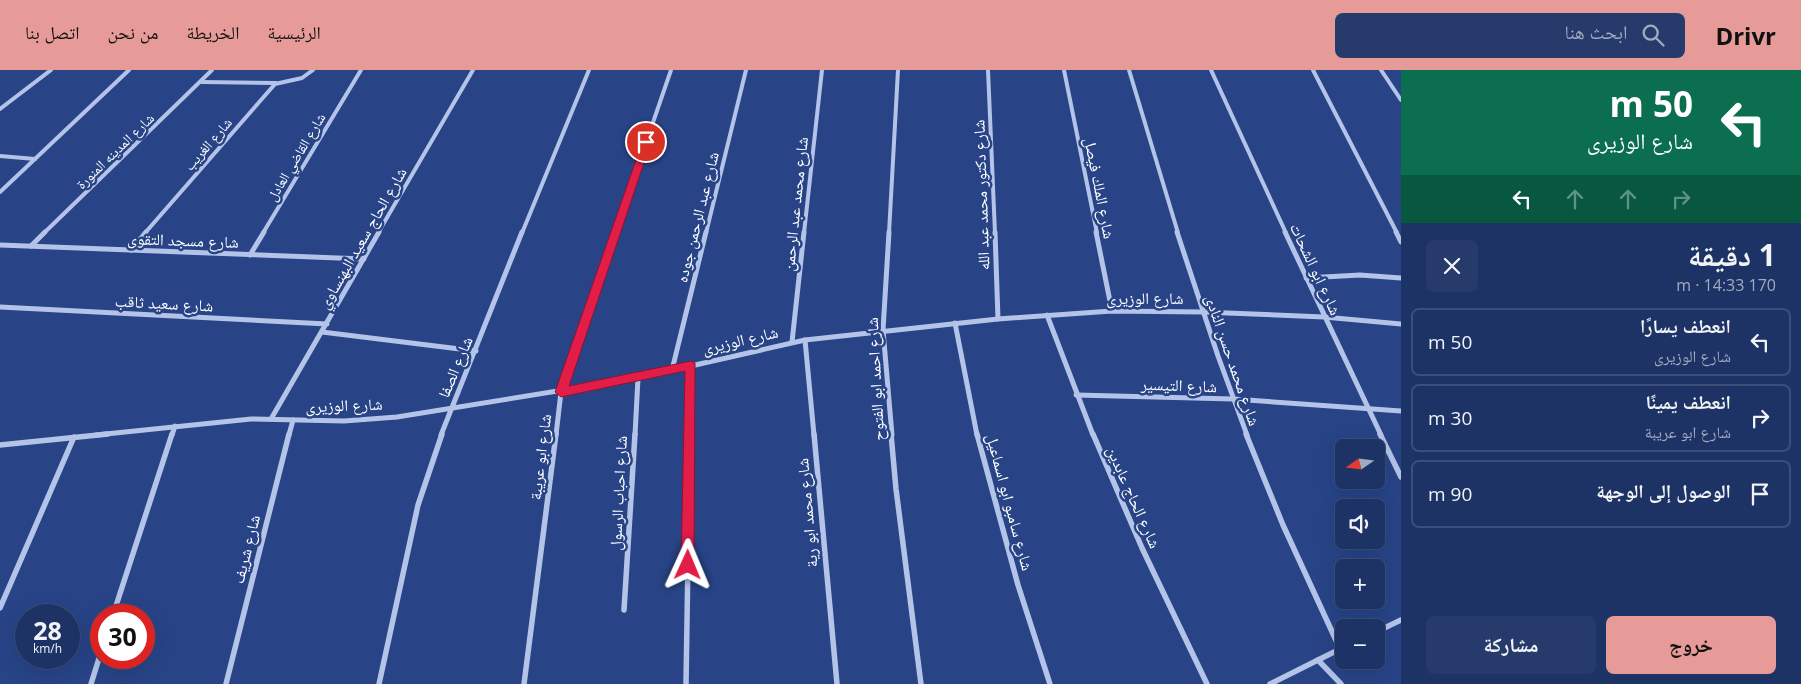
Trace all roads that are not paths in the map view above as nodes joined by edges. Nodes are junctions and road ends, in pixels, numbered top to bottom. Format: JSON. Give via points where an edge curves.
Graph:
{"nodes":[{"id":1,"x":51,"y":70,"type":"edge"},
{"id":2,"x":129,"y":70,"type":"edge"},
{"id":3,"x":212,"y":70,"type":"edge"},
{"id":4,"x":312,"y":70,"type":"edge"},
{"id":5,"x":361,"y":70,"type":"edge"},
{"id":6,"x":473,"y":70,"type":"edge"},
{"id":7,"x":589,"y":70,"type":"edge"},
{"id":8,"x":671,"y":70,"type":"edge"},
{"id":9,"x":746,"y":70,"type":"edge"},
{"id":10,"x":822,"y":70,"type":"edge"},
{"id":11,"x":898,"y":70,"type":"edge"},
{"id":12,"x":988,"y":70,"type":"edge"},
{"id":13,"x":1064,"y":70,"type":"edge"},
{"id":14,"x":1129,"y":70,"type":"edge"},
{"id":15,"x":1211,"y":70,"type":"edge"},
{"id":16,"x":1313,"y":70,"type":"edge"},
{"id":17,"x":1381,"y":70,"type":"edge"},
{"id":18,"x":202,"y":82,"type":"junction"},
{"id":19,"x":277,"y":83,"type":"junction"},
{"id":20,"x":1401,"y":100,"type":"edge"},
{"id":21,"x":0,"y":109,"type":"edge"},
{"id":22,"x":0,"y":156,"type":"edge"},
{"id":23,"x":35,"y":159,"type":"junction"},
{"id":24,"x":0,"y":192,"type":"edge"},
{"id":25,"x":1401,"y":242,"type":"edge"},
{"id":26,"x":0,"y":245,"type":"edge"},
{"id":27,"x":32,"y":246,"type":"junction"},
{"id":28,"x":131,"y":250,"type":"junction"},
{"id":29,"x":250,"y":255,"type":"junction"},
{"id":30,"x":364,"y":259,"type":"junction"},
{"id":31,"x":1306,"y":278,"type":"junction"},
{"id":32,"x":1401,"y":278,"type":"edge"},
{"id":33,"x":0,"y":307,"type":"edge"},
{"id":34,"x":1112,"y":311,"type":"junction"},
{"id":35,"x":1202,"y":312,"type":"junction"},
{"id":36,"x":1047,"y":315,"type":"junction"},
{"id":37,"x":1324,"y":317,"type":"junction"},
{"id":38,"x":998,"y":319,"type":"junction"},
{"id":39,"x":955,"y":323,"type":"junction"},
{"id":40,"x":327,"y":324,"type":"junction"},
{"id":41,"x":1401,"y":324,"type":"edge"},
{"id":42,"x":883,"y":330,"type":"junction"},
{"id":43,"x":322,"y":332,"type":"junction"},
{"id":44,"x":805,"y":340,"type":"junction"},
{"id":45,"x":792,"y":342,"type":"junction"},
{"id":46,"x":476,"y":351,"type":"junction"},
{"id":47,"x":691,"y":366,"type":"junction"},
{"id":48,"x":672,"y":370,"type":"junction"},
{"id":49,"x":638,"y":378,"type":"junction"},
{"id":50,"x":561,"y":392,"type":"junction"},
{"id":51,"x":1076,"y":395,"type":"junction"},
{"id":52,"x":1233,"y":399,"type":"junction"},
{"id":53,"x":1367,"y":408,"type":"junction"},
{"id":54,"x":450,"y":409,"type":"junction"},
{"id":55,"x":1401,"y":411,"type":"edge"},
{"id":56,"x":272,"y":419,"type":"junction"},
{"id":57,"x":293,"y":420,"type":"junction"},
{"id":58,"x":176,"y":426,"type":"junction"},
{"id":59,"x":74,"y":437,"type":"junction"},
{"id":60,"x":0,"y":445,"type":"edge"},
{"id":61,"x":1401,"y":477,"type":"edge"},
{"id":62,"x":117,"y":604,"type":"edge"},
{"id":63,"x":0,"y":608,"type":"edge"},
{"id":64,"x":624,"y":610,"type":"dead end"},
{"id":65,"x":1401,"y":620,"type":"edge"},
{"id":66,"x":1385,"y":628,"type":"edge"},
{"id":67,"x":1335,"y":635,"type":"edge"},
{"id":68,"x":1335,"y":652,"type":"edge"},
{"id":69,"x":1318,"y":660,"type":"junction"},
{"id":70,"x":96,"y":669,"type":"edge"},
{"id":71,"x":91,"y":684,"type":"edge"},
{"id":72,"x":226,"y":684,"type":"edge"},
{"id":73,"x":379,"y":684,"type":"edge"},
{"id":74,"x":524,"y":684,"type":"edge"},
{"id":75,"x":686,"y":684,"type":"edge"},
{"id":76,"x":837,"y":684,"type":"edge"},
{"id":77,"x":921,"y":684,"type":"edge"},
{"id":78,"x":1050,"y":684,"type":"edge"},
{"id":79,"x":1207,"y":684,"type":"edge"},
{"id":80,"x":1270,"y":684,"type":"edge"},
{"id":81,"x":1341,"y":684,"type":"edge"}],
"edges":[{"from":1,"to":21,"type":"street"},
{"from":2,"to":23,"type":"street"},
{"from":3,"to":18,"type":"street","name":"شارع المدينه المنورة"},
{"from":4,"to":19,"type":"street","via":[[302,78]]},
{"from":5,"to":29,"type":"street","name":"شارع القاضي العادل"},
{"from":6,"to":30,"type":"street","name":"شارع الحاج سعيد البهنساوي"},
{"from":7,"to":46,"type":"street","name":"شارع الصفا"},
{"from":8,"to":50,"type":"street","name":"شارع ابو عريبة"},
{"from":9,"to":48,"type":"street","name":"شارع عبد الرحمن جوده"},
{"from":10,"to":45,"type":"street","name":"شارع محمد عبد الرحمن"},
{"from":11,"to":42,"type":"street","name":"شارع احمد ابو الفتوح"},
{"from":12,"to":38,"type":"street","name":"شارع دكتور محمد عبد الله"},
{"from":13,"to":34,"type":"street","name":"شارع الملك فيصل"},
{"from":14,"to":35,"type":"street","name":"شارع محمد حسن النادى"},
{"from":15,"to":31,"type":"street","name":"شارع ابو الشحات"},
{"from":16,"to":25,"type":"street"},
{"from":17,"to":20,"type":"street"},
{"from":18,"to":19,"type":"street"},
{"from":18,"to":27,"type":"street","name":"شارع المدينه المنورة"},
{"from":19,"to":28,"type":"street","name":"شارع الغريب"},
{"from":22,"to":23,"type":"street"},
{"from":23,"to":24,"type":"street"},
{"from":26,"to":27,"type":"street","name":"شارع مسجد التقوى"},
{"from":27,"to":28,"type":"street","name":"شارع مسجد التقوى"},
{"from":28,"to":29,"type":"street","name":"شارع مسجد التقوى"},
{"from":29,"to":30,"type":"street","name":"شارع مسجد التقوى"},
{"from":30,"to":40,"type":"street","name":"شارع الحاج سعيد البهنساوي"},
{"from":31,"to":32,"type":"street","via":[[1360,275]]},
{"from":31,"to":37,"type":"street","name":"شارع ابو الشحات"},
{"from":33,"to":40,"type":"street","name":"شارع سعيد ثاقب"},
{"from":34,"to":35,"type":"street","name":"شارع الوزيرى"},
{"from":34,"to":36,"type":"street","name":"شارع الوزيرى"},
{"from":35,"to":37,"type":"street","name":"شارع الوزيرى"},
{"from":35,"to":52,"type":"street","name":"شارع محمد حسن النادى"},
{"from":36,"to":38,"type":"street","name":"شارع الوزيرى"},
{"from":36,"to":51,"type":"street","name":"شارع الحاج عابدين"},
{"from":37,"to":41,"type":"street","name":"شارع الوزيرى"},
{"from":37,"to":53,"type":"street","name":"شارع ابو الشحات"},
{"from":38,"to":39,"type":"street","name":"شارع الوزيرى"},
{"from":39,"to":42,"type":"street","name":"شارع الوزيرى"},
{"from":39,"to":78,"type":"street","name":"شارع سامبو ابو اسماعيل","via":[[978,438],[1018,586]]},
{"from":40,"to":43,"type":"street","name":"شارع الحاج سعيد البهنساوي"},
{"from":42,"to":44,"type":"street","name":"شارع الوزيرى"},
{"from":42,"to":77,"type":"street","name":"شارع احمد ابو الفتوح","via":[[896,489]]},
{"from":43,"to":46,"type":"street"},
{"from":43,"to":56,"type":"street","name":"شارع الحاج سعيد البهنساوي"},
{"from":44,"to":45,"type":"street","name":"شارع الوزيرى"},
{"from":44,"to":76,"type":"street","name":"شارع محمد ابو رية"},
{"from":45,"to":47,"type":"street","name":"شارع الوزيرى"},
{"from":46,"to":54,"type":"street","name":"شارع الصفا"},
{"from":47,"to":48,"type":"street","name":"شارع الوزيرى"},
{"from":47,"to":75,"type":"street"},
{"from":48,"to":49,"type":"street","name":"شارع الوزيرى"},
{"from":49,"to":50,"type":"street","name":"شارع الوزيرى"},
{"from":49,"to":64,"type":"street","name":"شارع احباب الرسول"},
{"from":50,"to":54,"type":"street","name":"شارع الوزيرى"},
{"from":50,"to":74,"type":"street","name":"شارع ابو عريبة"},
{"from":51,"to":52,"type":"street","name":"شارع التيسير"},
{"from":51,"to":79,"type":"street","name":"شارع الحاج عابدين","via":[[1112,483]]},
{"from":52,"to":53,"type":"street","name":"شارع التيسير"},
{"from":52,"to":67,"type":"street","name":"شارع محمد حسن النادى","via":[[1302,573]]},
{"from":53,"to":55,"type":"street","name":"شارع التيسير"},
{"from":53,"to":61,"type":"street","name":"شارع ابو الشحات"},
{"from":54,"to":57,"type":"street","name":"شارع الوزيرى","via":[[362,420]]},
{"from":54,"to":73,"type":"street","name":"شارع الصفا","via":[[418,505]]},
{"from":56,"to":57,"type":"street","name":"شارع الوزيرى"},
{"from":56,"to":58,"type":"street","name":"شارع الوزيرى"},
{"from":57,"to":72,"type":"street","name":"شارع شريف"},
{"from":58,"to":59,"type":"street","name":"شارع الوزيرى"},
{"from":58,"to":62,"type":"street"},
{"from":59,"to":60,"type":"street","name":"شارع الوزيرى"},
{"from":59,"to":63,"type":"street"},
{"from":65,"to":66,"type":"street"},
{"from":68,"to":69,"type":"street"},
{"from":69,"to":80,"type":"street"},
{"from":69,"to":81,"type":"street"},
{"from":70,"to":71,"type":"street"}]}
